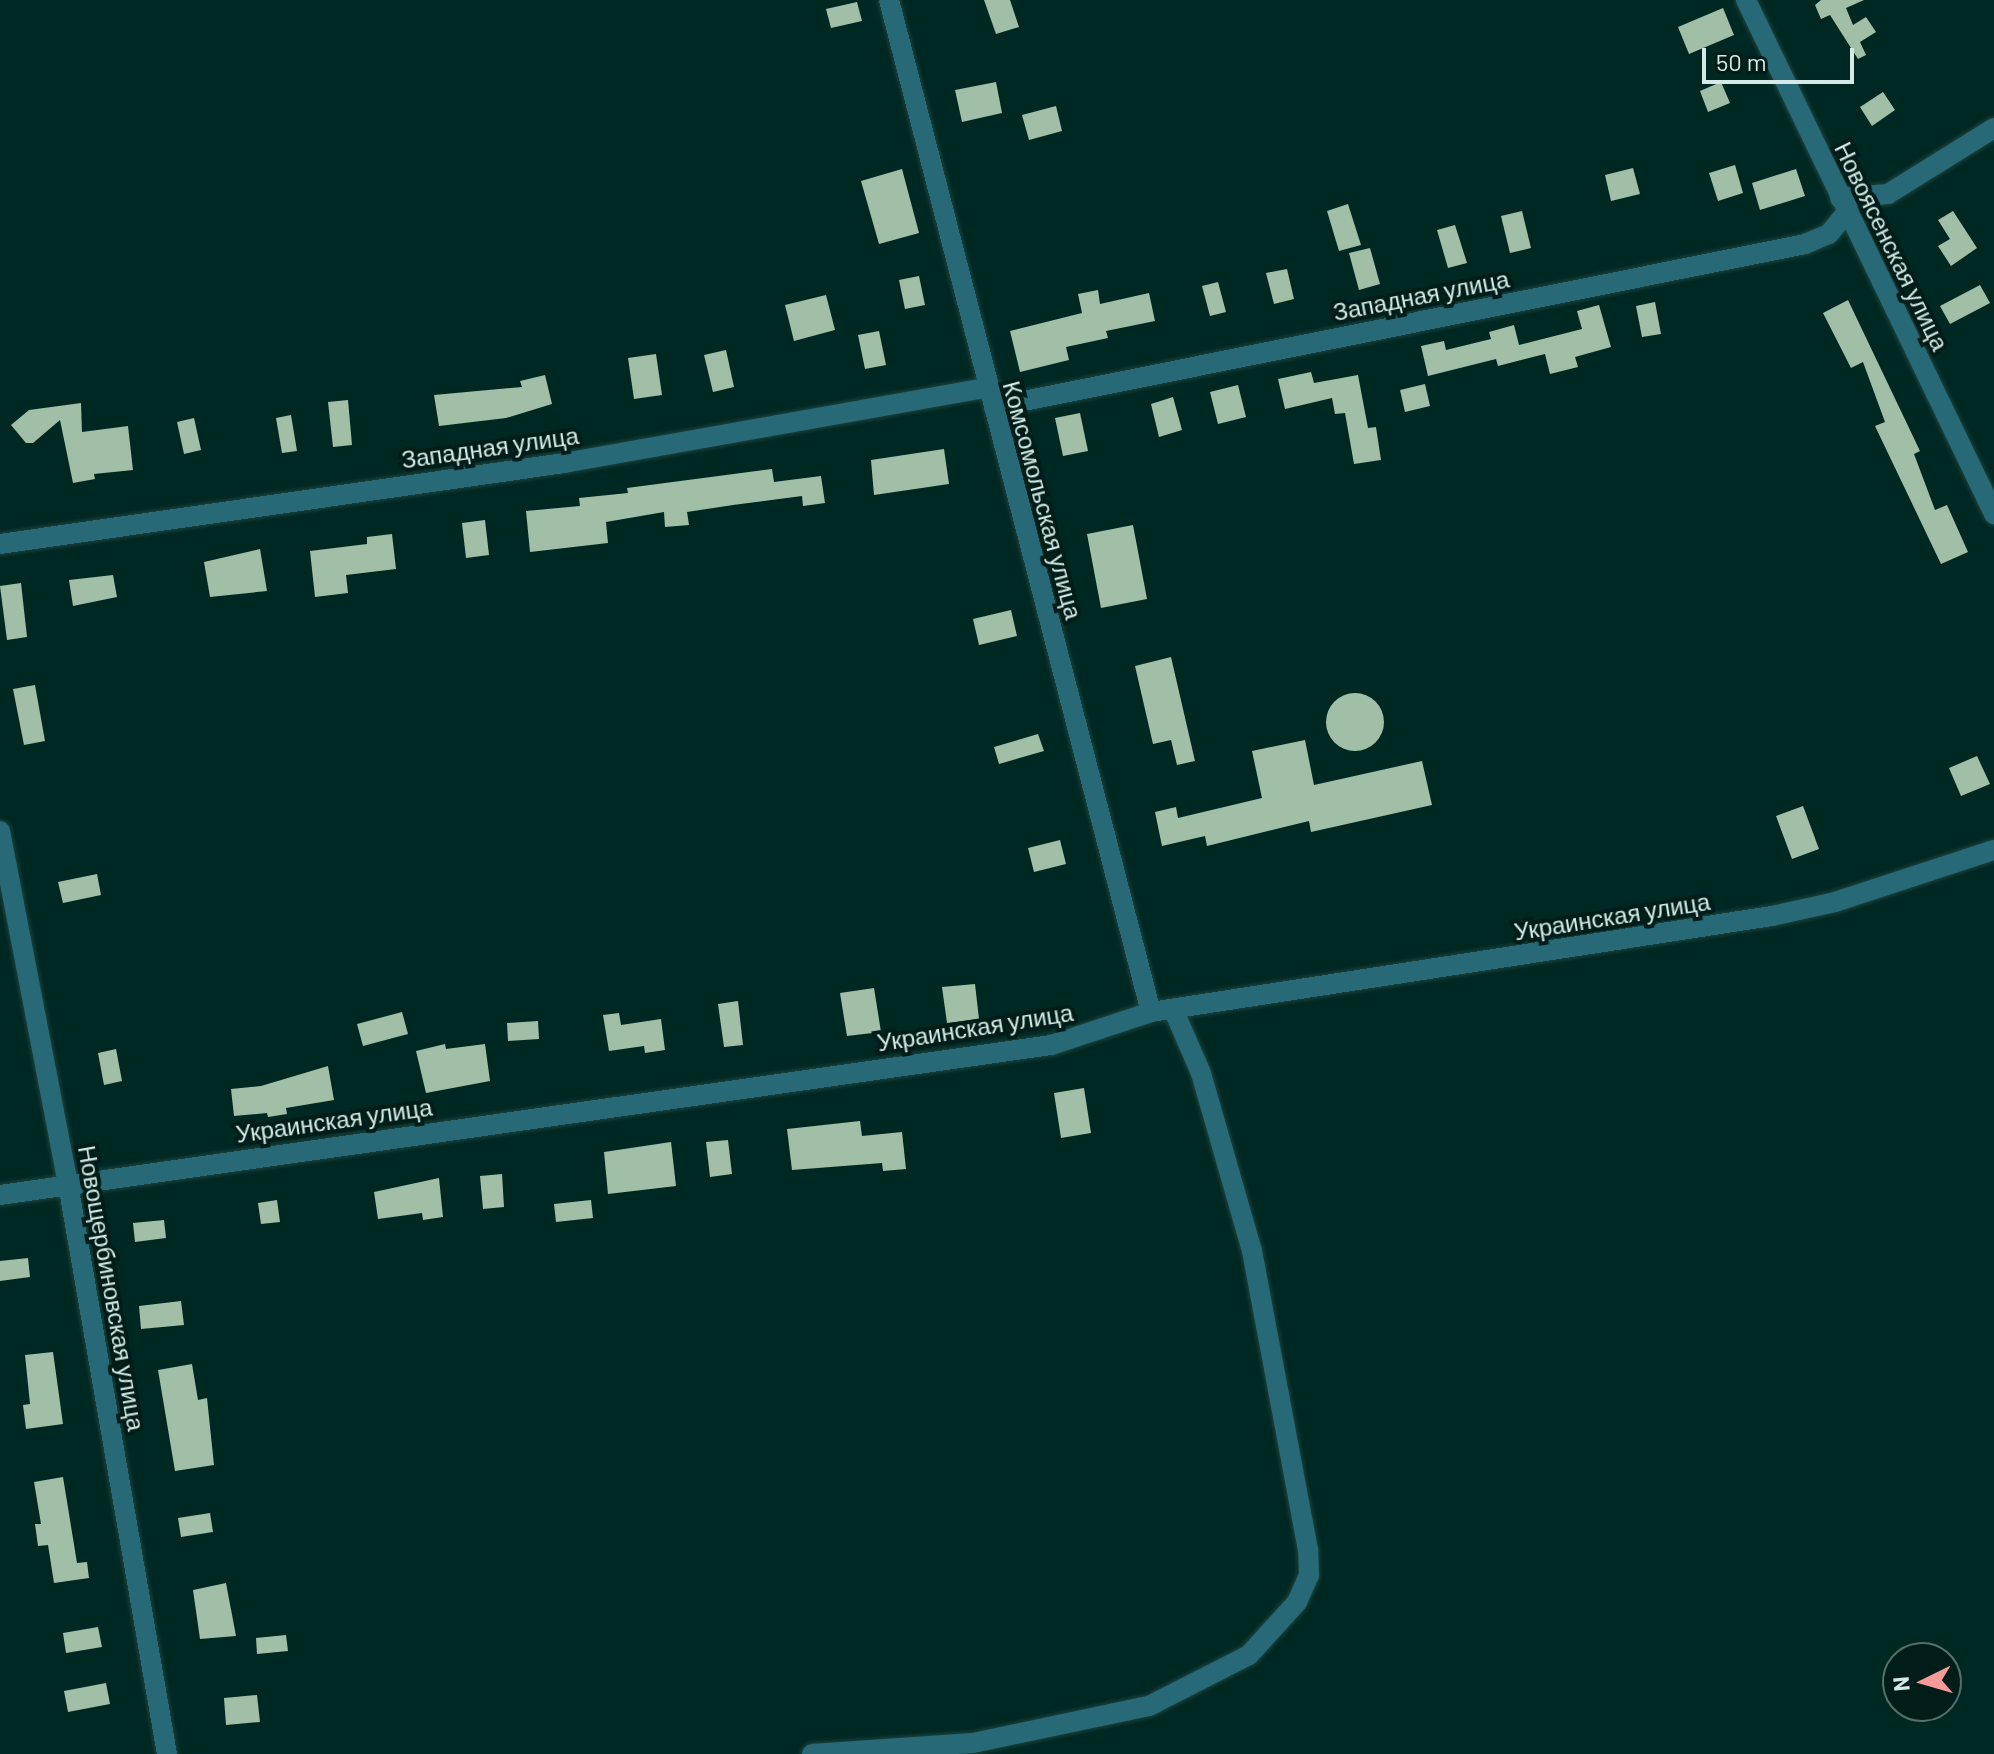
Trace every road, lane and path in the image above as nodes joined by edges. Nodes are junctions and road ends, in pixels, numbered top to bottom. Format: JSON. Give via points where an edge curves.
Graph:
{"nodes":[{"id":1,"x":889,"y":0,"type":"edge"},
{"id":2,"x":1746,"y":0,"type":"edge"},
{"id":3,"x":1994,"y":128,"type":"edge"},
{"id":4,"x":1843,"y":205,"type":"junction"},
{"id":5,"x":990,"y":398,"type":"junction"},
{"id":6,"x":1994,"y":514,"type":"edge"},
{"id":7,"x":0,"y":544,"type":"edge"},
{"id":8,"x":0,"y":831,"type":"edge"},
{"id":9,"x":1994,"y":850,"type":"edge"},
{"id":10,"x":1173,"y":1009,"type":"junction"},
{"id":11,"x":1151,"y":1012,"type":"junction"},
{"id":12,"x":68,"y":1184,"type":"junction"},
{"id":13,"x":0,"y":1195,"type":"edge"},
{"id":14,"x":167,"y":1754,"type":"edge"},
{"id":15,"x":812,"y":1754,"type":"edge"}],
"edges":[{"from":1,"to":5,"type":"street","name":"Комсомольская улица"},
{"from":2,"to":4,"type":"street","name":"Новоясенская улица"},
{"from":3,"to":4,"type":"street","via":[[1888,194]]},
{"from":4,"to":5,"type":"street","name":"Западная улица","via":[[1829,234],[1805,244]]},
{"from":4,"to":6,"type":"street","name":"Новоясенская улица"},
{"from":5,"to":7,"type":"street","name":"Западная улица"},
{"from":5,"to":11,"type":"street","name":"Комсомольская улица"},
{"from":8,"to":12,"type":"street","name":"Новощербиновская улица"},
{"from":9,"to":10,"type":"street","name":"Украинская улица","via":[[1835,902],[1772,916]]},
{"from":10,"to":11,"type":"street","name":"Украинская улица"},
{"from":10,"to":15,"type":"street","via":[[1201,1073],[1252,1251],[1308,1550],[1309,1575],[1297,1602],[1249,1655],[1149,1706],[973,1743]]},
{"from":11,"to":12,"type":"street","name":"Украинская улица","via":[[1051,1045]]},
{"from":12,"to":13,"type":"street","name":"Украинская улица"},
{"from":12,"to":14,"type":"street","name":"Новощербиновская улица"}]}
